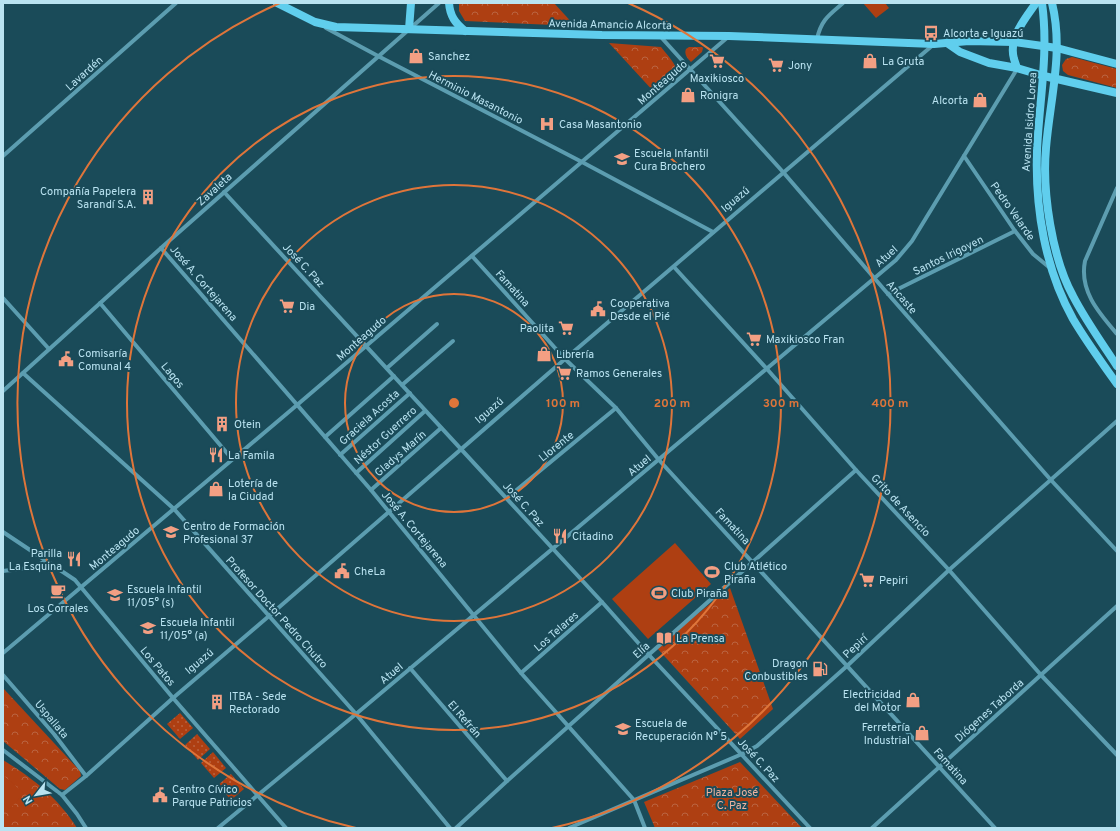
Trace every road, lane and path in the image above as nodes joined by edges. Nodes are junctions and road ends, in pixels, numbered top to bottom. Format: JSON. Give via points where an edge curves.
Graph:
{"nodes":[{"id":1,"x":176,"y":3,"type":"edge"},
{"id":2,"x":277,"y":3,"type":"edge"},
{"id":3,"x":411,"y":3,"type":"edge"},
{"id":4,"x":439,"y":3,"type":"edge"},
{"id":5,"x":449,"y":3,"type":"edge"},
{"id":6,"x":844,"y":3,"type":"edge"},
{"id":7,"x":1036,"y":3,"type":"edge"},
{"id":8,"x":1042,"y":3,"type":"edge"},
{"id":9,"x":1052,"y":3,"type":"edge"},
{"id":10,"x":315,"y":22,"type":"junction"},
{"id":11,"x":409,"y":29,"type":"junction"},
{"id":12,"x":465,"y":31,"type":"junction"},
{"id":13,"x":660,"y":36,"type":"junction"},
{"id":14,"x":729,"y":36,"type":"junction"},
{"id":15,"x":817,"y":40,"type":"junction"},
{"id":16,"x":1014,"y":42,"type":"junction"},
{"id":17,"x":947,"y":43,"type":"junction"},
{"id":18,"x":934,"y":44,"type":"junction"},
{"id":19,"x":1045,"y":46,"type":"junction"},
{"id":20,"x":1057,"y":48,"type":"junction"},
{"id":21,"x":378,"y":56,"type":"junction"},
{"id":22,"x":1117,"y":64,"type":"edge"},
{"id":23,"x":1017,"y":68,"type":"junction"},
{"id":24,"x":690,"y":70,"type":"junction"},
{"id":25,"x":1044,"y":76,"type":"junction"},
{"id":26,"x":1055,"y":79,"type":"junction"},
{"id":27,"x":1117,"y":94,"type":"edge"},
{"id":28,"x":3,"y":156,"type":"edge"},
{"id":29,"x":964,"y":156,"type":"junction"},
{"id":30,"x":582,"y":162,"type":"junction"},
{"id":31,"x":783,"y":172,"type":"junction"},
{"id":32,"x":1117,"y":188,"type":"edge"},
{"id":33,"x":224,"y":192,"type":"junction"},
{"id":34,"x":1116,"y":197,"type":"edge"},
{"id":35,"x":1015,"y":231,"type":"junction"},
{"id":36,"x":712,"y":232,"type":"junction"},
{"id":37,"x":161,"y":248,"type":"junction"},
{"id":38,"x":472,"y":256,"type":"junction"},
{"id":39,"x":674,"y":267,"type":"junction"},
{"id":40,"x":1053,"y":270,"type":"junction"},
{"id":41,"x":874,"y":278,"type":"junction"},
{"id":42,"x":888,"y":294,"type":"junction"},
{"id":43,"x":3,"y":298,"type":"edge"},
{"id":44,"x":100,"y":303,"type":"junction"},
{"id":45,"x":437,"y":324,"type":"dead end"},
{"id":46,"x":1117,"y":334,"type":"edge"},
{"id":47,"x":453,"y":341,"type":"dead end"},
{"id":48,"x":366,"y":346,"type":"junction"},
{"id":49,"x":49,"y":349,"type":"junction"},
{"id":50,"x":565,"y":359,"type":"junction"},
{"id":51,"x":1117,"y":366,"type":"edge"},
{"id":52,"x":386,"y":368,"type":"junction"},
{"id":53,"x":767,"y":369,"type":"junction"},
{"id":54,"x":23,"y":373,"type":"junction"},
{"id":55,"x":394,"y":376,"type":"junction"},
{"id":56,"x":1117,"y":384,"type":"edge"},
{"id":57,"x":402,"y":385,"type":"junction"},
{"id":58,"x":3,"y":391,"type":"edge"},
{"id":59,"x":410,"y":394,"type":"junction"},
{"id":60,"x":297,"y":405,"type":"junction"},
{"id":61,"x":616,"y":408,"type":"junction"},
{"id":62,"x":425,"y":411,"type":"junction"},
{"id":63,"x":1117,"y":421,"type":"edge"},
{"id":64,"x":441,"y":428,"type":"junction"},
{"id":65,"x":325,"y":437,"type":"junction"},
{"id":66,"x":460,"y":449,"type":"junction"},
{"id":67,"x":340,"y":455,"type":"junction"},
{"id":68,"x":232,"y":459,"type":"junction"},
{"id":69,"x":659,"y":460,"type":"junction"},
{"id":70,"x":856,"y":470,"type":"junction"},
{"id":71,"x":356,"y":473,"type":"junction"},
{"id":72,"x":1050,"y":479,"type":"junction"},
{"id":73,"x":371,"y":490,"type":"junction"},
{"id":74,"x":507,"y":498,"type":"junction"},
{"id":75,"x":174,"y":509,"type":"junction"},
{"id":76,"x":388,"y":512,"type":"junction"},
{"id":77,"x":3,"y":532,"type":"edge"},
{"id":78,"x":552,"y":549,"type":"junction"},
{"id":79,"x":1117,"y":551,"type":"edge"},
{"id":80,"x":46,"y":561,"type":"junction"},
{"id":81,"x":753,"y":562,"type":"junction"},
{"id":82,"x":949,"y":570,"type":"junction"},
{"id":83,"x":3,"y":571,"type":"edge"},
{"id":84,"x":81,"y":587,"type":"junction"},
{"id":85,"x":602,"y":602,"type":"junction"},
{"id":86,"x":1117,"y":606,"type":"edge"},
{"id":87,"x":474,"y":615,"type":"junction"},
{"id":88,"x":269,"y":616,"type":"junction"},
{"id":89,"x":3,"y":653,"type":"edge"},
{"id":90,"x":649,"y":655,"type":"junction"},
{"id":91,"x":847,"y":666,"type":"junction"},
{"id":92,"x":410,"y":668,"type":"junction"},
{"id":93,"x":521,"y":673,"type":"junction"},
{"id":94,"x":1041,"y":675,"type":"junction"},
{"id":95,"x":3,"y":676,"type":"edge"},
{"id":96,"x":173,"y":698,"type":"junction"},
{"id":97,"x":356,"y":714,"type":"junction"},
{"id":98,"x":569,"y":727,"type":"junction"},
{"id":99,"x":3,"y":750,"type":"edge"},
{"id":100,"x":742,"y":754,"type":"junction"},
{"id":101,"x":1117,"y":755,"type":"edge"},
{"id":102,"x":940,"y":767,"type":"junction"},
{"id":103,"x":86,"y":776,"type":"junction"},
{"id":104,"x":507,"y":781,"type":"junction"},
{"id":105,"x":257,"y":794,"type":"junction"},
{"id":106,"x":62,"y":795,"type":"junction"},
{"id":107,"x":634,"y":800,"type":"junction"},
{"id":108,"x":86,"y":828,"type":"edge"},
{"id":109,"x":218,"y":828,"type":"edge"},
{"id":110,"x":286,"y":828,"type":"edge"},
{"id":111,"x":450,"y":828,"type":"edge"},
{"id":112,"x":456,"y":828,"type":"edge"},
{"id":113,"x":569,"y":828,"type":"edge"},
{"id":114,"x":646,"y":828,"type":"edge"},
{"id":115,"x":810,"y":828,"type":"edge"},
{"id":116,"x":872,"y":828,"type":"edge"},
{"id":117,"x":995,"y":828,"type":"edge"}],
"edges":[{"from":1,"to":28,"type":"street","name":"Lavardén"},
{"from":2,"to":10,"type":"main road","name":"Avenida Amancio Alcorta"},
{"from":3,"to":11,"type":"main road"},
{"from":4,"to":11,"type":"street","name":"Zavaleta"},
{"from":5,"to":12,"type":"main road","via":[[453,19]]},
{"from":6,"to":15,"type":"street","via":[[824,20]]},
{"from":7,"to":16,"type":"main road","via":[[1019,28]]},
{"from":8,"to":19,"type":"main road","name":"Avenida Isidro Lorea"},
{"from":9,"to":20,"type":"main road","name":"Avenida Isidro Lorea"},
{"from":10,"to":11,"type":"main road","name":"Avenida Amancio Alcorta","via":[[336,27]]},
{"from":10,"to":21,"type":"street","name":"Herminio Masantonio"},
{"from":11,"to":12,"type":"main road","name":"Avenida Amancio Alcorta"},
{"from":11,"to":21,"type":"street","name":"Zavaleta"},
{"from":12,"to":13,"type":"main road","name":"Avenida Amancio Alcorta"},
{"from":13,"to":14,"type":"main road","name":"Avenida Amancio Alcorta"},
{"from":13,"to":24,"type":"street","name":"Ancaste"},
{"from":14,"to":15,"type":"main road","name":"Avenida Amancio Alcorta"},
{"from":14,"to":24,"type":"street","name":"Monteagudo"},
{"from":15,"to":18,"type":"main road","name":"Avenida Amancio Alcorta"},
{"from":16,"to":17,"type":"main road","name":"Avenida Amancio Alcorta"},
{"from":16,"to":19,"type":"main road","name":"Avenida Amancio Alcorta"},
{"from":16,"to":23,"type":"main road","via":[[1013,58]]},
{"from":17,"to":18,"type":"main road","name":"Avenida Amancio Alcorta"},
{"from":17,"to":23,"type":"main road","via":[[960,52],[989,63]]},
{"from":18,"to":31,"type":"street","name":"Iguazú"},
{"from":19,"to":20,"type":"main road","name":"Avenida Amancio Alcorta"},
{"from":19,"to":25,"type":"main road","name":"Avenida Isidro Lorea"},
{"from":20,"to":22,"type":"main road","name":"Avenida Amancio Alcorta"},
{"from":20,"to":26,"type":"main road","name":"Avenida Isidro Lorea"},
{"from":21,"to":30,"type":"street","name":"Herminio Masantonio"},
{"from":21,"to":33,"type":"street","name":"Zavaleta"},
{"from":23,"to":25,"type":"main road"},
{"from":23,"to":29,"type":"street","name":"Atuel"},
{"from":24,"to":30,"type":"street","name":"Monteagudo"},
{"from":24,"to":31,"type":"street","name":"Ancaste"},
{"from":25,"to":26,"type":"main road"},
{"from":25,"to":40,"type":"main road","name":"Avenida Isidro Lorea","via":[[1037,150],[1037,186],[1045,240]]},
{"from":26,"to":27,"type":"main road"},
{"from":26,"to":51,"type":"main road","name":"Avenida Isidro Lorea","via":[[1046,148],[1046,193],[1054,240],[1072,295]]},
{"from":29,"to":35,"type":"street","name":"Pedro Velarde"},
{"from":29,"to":41,"type":"street","name":"Atuel","via":[[912,241],[896,260]]},
{"from":30,"to":36,"type":"street","name":"Herminio Masantonio"},
{"from":30,"to":38,"type":"street","name":"Monteagudo"},
{"from":31,"to":36,"type":"street","name":"Iguazú"},
{"from":31,"to":41,"type":"street","name":"Ancaste"},
{"from":32,"to":34,"type":"street"},
{"from":33,"to":37,"type":"street","name":"Zavaleta"},
{"from":33,"to":48,"type":"street","name":"José C. Paz"},
{"from":34,"to":46,"type":"street","via":[[1083,270],[1085,284],[1093,304]]},
{"from":35,"to":40,"type":"street","name":"Pedro Velarde","via":[[1033,254]]},
{"from":35,"to":42,"type":"street","name":"Santos Irigoyen"},
{"from":36,"to":39,"type":"street","name":"Iguazú"},
{"from":37,"to":44,"type":"street","name":"Zavaleta"},
{"from":37,"to":60,"type":"street","name":"José A. Cortejarena"},
{"from":38,"to":48,"type":"street","name":"Monteagudo"},
{"from":38,"to":50,"type":"street","name":"Famatina"},
{"from":39,"to":50,"type":"street","name":"Iguazú"},
{"from":39,"to":53,"type":"street","name":"Grito de Asencio"},
{"from":40,"to":56,"type":"main road","name":"Avenida Isidro Lorea","via":[[1074,320]]},
{"from":41,"to":42,"type":"street","name":"Ancaste"},
{"from":41,"to":53,"type":"street","name":"Atuel"},
{"from":42,"to":72,"type":"street","name":"Ancaste"},
{"from":43,"to":49,"type":"street"},
{"from":44,"to":49,"type":"street","name":"Zavaleta"},
{"from":44,"to":68,"type":"street","name":"Lagos"},
{"from":45,"to":52,"type":"street"},
{"from":47,"to":57,"type":"street"},
{"from":48,"to":52,"type":"street","name":"José C. Paz"},
{"from":48,"to":60,"type":"street","name":"Monteagudo"},
{"from":49,"to":54,"type":"street","name":"Zavaleta"},
{"from":50,"to":61,"type":"street","name":"Famatina"},
{"from":50,"to":66,"type":"street","name":"Iguazú"},
{"from":52,"to":55,"type":"street","name":"José C. Paz"},
{"from":53,"to":69,"type":"street","name":"Atuel"},
{"from":53,"to":70,"type":"street","name":"Grito de Asencio"},
{"from":54,"to":58,"type":"street","name":"Zavaleta"},
{"from":54,"to":75,"type":"street","name":"Profesor Doctor Pedro Chutro"},
{"from":55,"to":57,"type":"street","name":"José C. Paz"},
{"from":55,"to":65,"type":"street"},
{"from":57,"to":59,"type":"street","name":"José C. Paz"},
{"from":59,"to":62,"type":"street","name":"José C. Paz"},
{"from":59,"to":67,"type":"street","name":"Graciela Acosta"},
{"from":60,"to":65,"type":"street","name":"José A. Cortejarena"},
{"from":60,"to":68,"type":"street","name":"Monteagudo"},
{"from":61,"to":69,"type":"street","name":"Famatina"},
{"from":61,"to":74,"type":"street","name":"Llorente"},
{"from":62,"to":64,"type":"street","name":"José C. Paz"},
{"from":62,"to":71,"type":"street","name":"Néstor Guerrero"},
{"from":63,"to":72,"type":"street","name":"Pepirí"},
{"from":64,"to":66,"type":"street","name":"José C. Paz"},
{"from":64,"to":73,"type":"street","name":"Gladys Marín"},
{"from":65,"to":67,"type":"street","name":"José A. Cortejarena"},
{"from":66,"to":74,"type":"street","name":"José C. Paz"},
{"from":66,"to":76,"type":"street","name":"Iguazú"},
{"from":67,"to":71,"type":"street","name":"José A. Cortejarena"},
{"from":68,"to":75,"type":"street","name":"Monteagudo"},
{"from":69,"to":78,"type":"street","name":"Atuel"},
{"from":69,"to":81,"type":"street","name":"Famatina"},
{"from":70,"to":81,"type":"street","name":"Elía"},
{"from":70,"to":82,"type":"street","name":"Grito de Asencio"},
{"from":71,"to":73,"type":"street","name":"José A. Cortejarena"},
{"from":72,"to":79,"type":"street","name":"Ancaste"},
{"from":72,"to":82,"type":"street","name":"Pepirí"},
{"from":73,"to":76,"type":"street","name":"José A. Cortejarena"},
{"from":74,"to":78,"type":"street","name":"José C. Paz"},
{"from":75,"to":84,"type":"street","name":"Monteagudo"},
{"from":75,"to":88,"type":"street","name":"Profesor Doctor Pedro Chutro"},
{"from":76,"to":87,"type":"street","name":"José A. Cortejarena"},
{"from":76,"to":88,"type":"street","name":"Iguazú"},
{"from":77,"to":80,"type":"street","name":"Los Patos"},
{"from":78,"to":85,"type":"street","name":"José C. Paz"},
{"from":78,"to":87,"type":"street","name":"Atuel"},
{"from":80,"to":83,"type":"street","via":[[30,568]]},
{"from":80,"to":84,"type":"street","name":"Los Patos"},
{"from":81,"to":90,"type":"street","name":"Elía"},
{"from":81,"to":91,"type":"street","name":"Famatina"},
{"from":82,"to":91,"type":"street","name":"Pepirí"},
{"from":82,"to":94,"type":"street","name":"Grito de Asencio"},
{"from":84,"to":89,"type":"street","name":"Monteagudo"},
{"from":84,"to":96,"type":"street","name":"Los Patos"},
{"from":85,"to":90,"type":"street","name":"José C. Paz"},
{"from":85,"to":93,"type":"street","name":"Los Telares"},
{"from":86,"to":94,"type":"street","name":"Diógenes Taborda"},
{"from":87,"to":92,"type":"street","name":"Atuel"},
{"from":87,"to":93,"type":"street","name":"José A. Cortejarena"},
{"from":88,"to":96,"type":"street","name":"Iguazú"},
{"from":88,"to":97,"type":"street","name":"Profesor Doctor Pedro Chutro"},
{"from":90,"to":98,"type":"street","name":"Elía"},
{"from":90,"to":100,"type":"street","name":"José C. Paz"},
{"from":91,"to":100,"type":"street","name":"Pepirí","via":[[757,746]]},
{"from":91,"to":102,"type":"street","name":"Famatina"},
{"from":92,"to":97,"type":"street","name":"Atuel"},
{"from":92,"to":104,"type":"street","name":"El Refrán"},
{"from":93,"to":98,"type":"street","name":"José A. Cortejarena"},
{"from":94,"to":101,"type":"street","name":"Grito de Asencio"},
{"from":94,"to":102,"type":"street","name":"Diógenes Taborda"},
{"from":95,"to":103,"type":"street","name":"Uspallata","via":[[54,734]]},
{"from":96,"to":103,"type":"street","name":"Iguazú"},
{"from":96,"to":105,"type":"street","name":"Los Patos"},
{"from":97,"to":105,"type":"street","name":"Atuel"},
{"from":97,"to":111,"type":"street","name":"Profesor Doctor Pedro Chutro"},
{"from":98,"to":104,"type":"street","name":"Elía"},
{"from":98,"to":107,"type":"street","name":"José A. Cortejarena"},
{"from":99,"to":106,"type":"street"},
{"from":100,"to":107,"type":"street","name":"Pepirí"},
{"from":100,"to":115,"type":"street","name":"José C. Paz"},
{"from":102,"to":116,"type":"street","name":"Diógenes Taborda"},
{"from":102,"to":117,"type":"street","name":"Famatina"},
{"from":103,"to":106,"type":"street","name":"Iguazú"},
{"from":104,"to":112,"type":"street","name":"Elía"},
{"from":105,"to":109,"type":"street","name":"Atuel"},
{"from":105,"to":110,"type":"street","name":"Los Patos"},
{"from":106,"to":108,"type":"street"},
{"from":107,"to":113,"type":"street","name":"Pepirí"},
{"from":107,"to":114,"type":"street","name":"José A. Cortejarena"}]}
